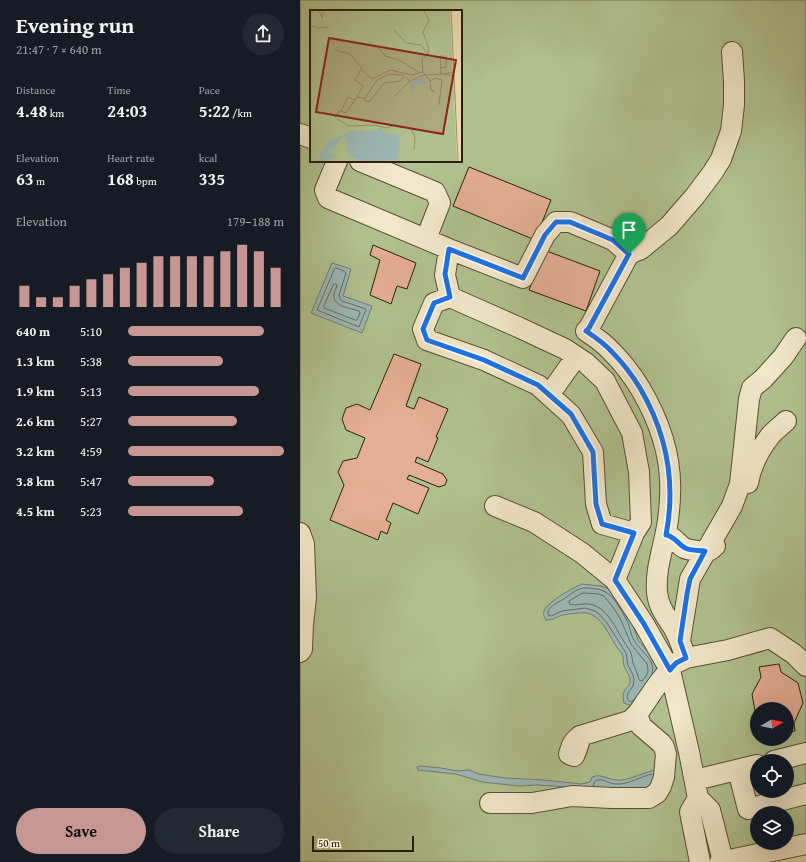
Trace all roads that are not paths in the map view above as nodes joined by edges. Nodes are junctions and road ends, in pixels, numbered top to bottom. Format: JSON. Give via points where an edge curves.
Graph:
{"nodes":[{"id":1,"x":732,"y":52,"type":"dead end"},
{"id":2,"x":300,"y":134,"type":"edge"},
{"id":3,"x":310,"y":138,"type":"edge"},
{"id":4,"x":337,"y":162,"type":"edge"},
{"id":5,"x":362,"y":162,"type":"edge"},
{"id":6,"x":426,"y":239,"type":"junction"},
{"id":7,"x":449,"y":249,"type":"junction"},
{"id":8,"x":629,"y":254,"type":"junction"},
{"id":9,"x":450,"y":297,"type":"junction"},
{"id":10,"x":796,"y":338,"type":"dead end"},
{"id":11,"x":576,"y":357,"type":"junction"},
{"id":12,"x":549,"y":395,"type":"junction"},
{"id":13,"x":786,"y":421,"type":"dead end"},
{"id":14,"x":495,"y":506,"type":"dead end"},
{"id":15,"x":300,"y":533,"type":"edge"},
{"id":16,"x":634,"y":533,"type":"junction"},
{"id":17,"x":666,"y":535,"type":"junction"},
{"id":18,"x":705,"y":551,"type":"junction"},
{"id":19,"x":615,"y":580,"type":"junction"},
{"id":20,"x":683,"y":650,"type":"junction"},
{"id":21,"x":300,"y":652,"type":"edge"},
{"id":22,"x":806,"y":666,"type":"edge"},
{"id":23,"x":670,"y":670,"type":"junction"},
{"id":24,"x":635,"y":717,"type":"junction"},
{"id":25,"x":580,"y":736,"type":"dead end"},
{"id":26,"x":806,"y":753,"type":"edge"},
{"id":27,"x":794,"y":756,"type":"edge"},
{"id":28,"x":750,"y":767,"type":"edge"},
{"id":29,"x":738,"y":770,"type":"junction"},
{"id":30,"x":697,"y":789,"type":"junction"},
{"id":31,"x":806,"y":794,"type":"edge"},
{"id":32,"x":490,"y":803,"type":"dead end"},
{"id":33,"x":806,"y":844,"type":"edge"},
{"id":34,"x":700,"y":862,"type":"edge"},
{"id":35,"x":722,"y":862,"type":"edge"}],
"edges":[{"from":1,"to":8,"type":"street","via":[[734,105],[731,131],[721,159],[695,196],[669,226],[641,249]]},
{"from":2,"to":3,"type":"street"},
{"from":4,"to":6,"type":"street","via":[[325,190],[328,198]]},
{"from":5,"to":6,"type":"street","via":[[435,192],[440,203]]},
{"from":6,"to":7,"type":"street"},
{"from":7,"to":8,"type":"street","via":[[523,278],[545,235],[556,222],[570,222],[613,240]]},
{"from":7,"to":9,"type":"street","via":[[445,274]]},
{"from":8,"to":17,"type":"street","via":[[586,331],[612,351],[624,365],[646,399],[658,425],[666,454],[670,484]]},
{"from":9,"to":11,"type":"street","via":[[565,349]]},
{"from":9,"to":12,"type":"street","via":[[434,303],[423,329],[427,340],[484,360],[538,385]]},
{"from":10,"to":18,"type":"street","via":[[763,379],[752,388],[740,484],[732,506]]},
{"from":11,"to":12,"type":"street"},
{"from":11,"to":16,"type":"street","via":[[605,381],[632,433],[639,472],[641,522]]},
{"from":12,"to":16,"type":"street","via":[[571,414],[593,452],[596,504],[602,524]]},
{"from":13,"to":18,"type":"street","via":[[761,449],[754,462],[743,500],[724,535],[710,550]]},
{"from":14,"to":19,"type":"street","via":[[534,522],[582,553]]},
{"from":15,"to":21,"type":"street","via":[[304,544],[306,598]]},
{"from":16,"to":19,"type":"street"},
{"from":17,"to":18,"type":"street","via":[[684,548]]},
{"from":17,"to":20,"type":"street","via":[[659,566],[657,592],[659,603]]},
{"from":18,"to":20,"type":"street","via":[[690,579]]},
{"from":19,"to":23,"type":"street"},
{"from":20,"to":22,"type":"street","via":[[728,650],[770,638],[794,654]]},
{"from":20,"to":23,"type":"street"},
{"from":23,"to":24,"type":"street"},
{"from":23,"to":30,"type":"street"},
{"from":24,"to":25,"type":"street"},
{"from":24,"to":32,"type":"street","via":[[664,747],[664,777],[657,793],[648,798],[572,796],[532,803]]},
{"from":26,"to":27,"type":"street"},
{"from":28,"to":29,"type":"street"},
{"from":29,"to":30,"type":"street"},
{"from":29,"to":31,"type":"street","via":[[748,809]]},
{"from":30,"to":34,"type":"street","via":[[690,812]]},
{"from":30,"to":35,"type":"street","via":[[710,810]]},
{"from":33,"to":35,"type":"street"}]}
